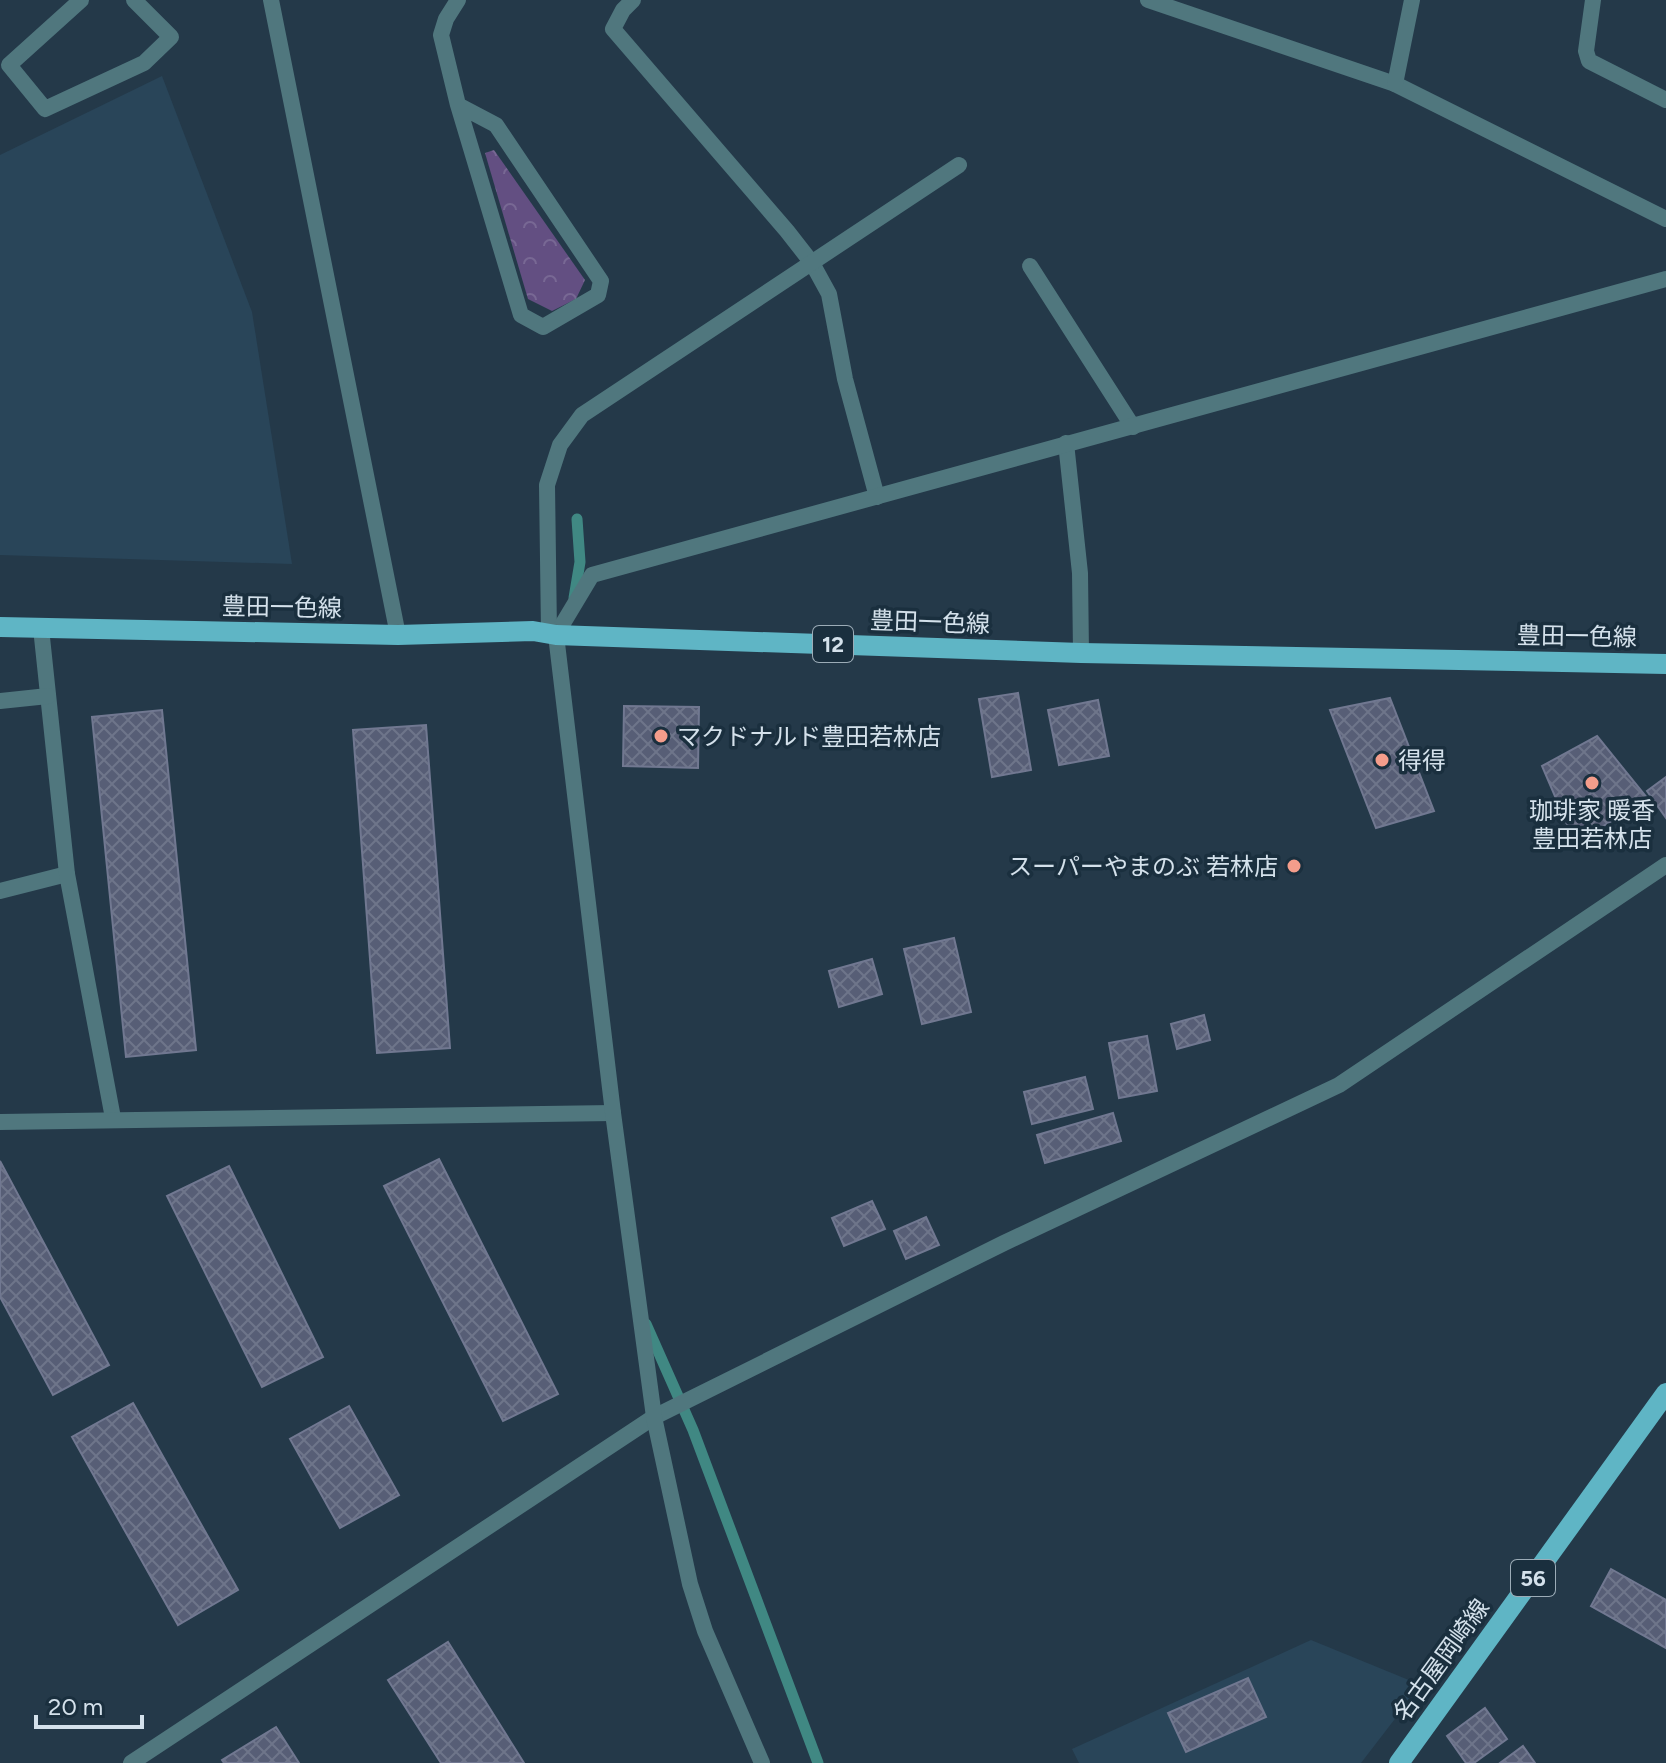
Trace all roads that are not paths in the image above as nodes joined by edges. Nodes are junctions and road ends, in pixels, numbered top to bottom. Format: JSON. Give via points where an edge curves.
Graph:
{"nodes":[{"id":1,"x":81,"y":0,"type":"edge"},
{"id":2,"x":134,"y":0,"type":"edge"},
{"id":3,"x":271,"y":0,"type":"edge"},
{"id":4,"x":458,"y":0,"type":"edge"},
{"id":5,"x":633,"y":0,"type":"edge"},
{"id":6,"x":1148,"y":0,"type":"edge"},
{"id":7,"x":1412,"y":0,"type":"edge"},
{"id":8,"x":1593,"y":0,"type":"edge"},
{"id":9,"x":1395,"y":84,"type":"junction"},
{"id":10,"x":1666,"y":100,"type":"edge"},
{"id":11,"x":458,"y":105,"type":"junction"},
{"id":12,"x":959,"y":165,"type":"dead end"},
{"id":13,"x":1666,"y":219,"type":"edge"},
{"id":14,"x":812,"y":263,"type":"junction"},
{"id":15,"x":1030,"y":266,"type":"dead end"},
{"id":16,"x":1666,"y":279,"type":"edge"},
{"id":17,"x":1133,"y":427,"type":"junction"},
{"id":18,"x":1066,"y":443,"type":"junction"},
{"id":19,"x":877,"y":497,"type":"junction"},
{"id":20,"x":0,"y":627,"type":"edge"},
{"id":21,"x":41,"y":628,"type":"junction"},
{"id":22,"x":552,"y":634,"type":"junction"},
{"id":23,"x":398,"y":635,"type":"junction"},
{"id":24,"x":1081,"y":653,"type":"junction"},
{"id":25,"x":1666,"y":664,"type":"edge"},
{"id":26,"x":48,"y":696,"type":"junction"},
{"id":27,"x":0,"y":701,"type":"edge"},
{"id":28,"x":1664,"y":872,"type":"edge"},
{"id":29,"x":67,"y":874,"type":"junction"},
{"id":30,"x":0,"y":891,"type":"edge"},
{"id":31,"x":613,"y":1113,"type":"junction"},
{"id":32,"x":113,"y":1118,"type":"junction"},
{"id":33,"x":0,"y":1122,"type":"edge"},
{"id":34,"x":1666,"y":1393,"type":"edge"},
{"id":35,"x":654,"y":1417,"type":"junction"},
{"id":36,"x":131,"y":1763,"type":"edge"},
{"id":37,"x":762,"y":1763,"type":"edge"},
{"id":38,"x":1399,"y":1763,"type":"edge"}],
"edges":[{"from":1,"to":2,"type":"street","via":[[9,65],[45,109],[144,63],[171,37]]},
{"from":3,"to":23,"type":"street"},
{"from":4,"to":11,"type":"street","via":[[441,35]]},
{"from":5,"to":14,"type":"street","via":[[613,29]]},
{"from":6,"to":9,"type":"street"},
{"from":7,"to":9,"type":"street"},
{"from":8,"to":10,"type":"street","via":[[1589,61]]},
{"from":9,"to":13,"type":"street"},
{"from":11,"to":11,"type":"street","via":[[521,315],[543,327],[598,295],[601,281],[496,125]]},
{"from":12,"to":14,"type":"street"},
{"from":14,"to":19,"type":"street","via":[[829,294]]},
{"from":14,"to":22,"type":"street","via":[[619,388],[582,415],[560,445],[547,485]]},
{"from":15,"to":17,"type":"street"},
{"from":16,"to":17,"type":"street"},
{"from":17,"to":18,"type":"street"},
{"from":18,"to":19,"type":"street"},
{"from":18,"to":24,"type":"street","via":[[1080,573]]},
{"from":19,"to":22,"type":"street","via":[[592,575]]},
{"from":20,"to":21,"type":"main road","name":"豊田一色線","number":"12"},
{"from":21,"to":23,"type":"main road","name":"豊田一色線","number":"12"},
{"from":21,"to":26,"type":"street"},
{"from":22,"to":23,"type":"main road","name":"豊田一色線","number":"12"},
{"from":22,"to":24,"type":"main road","name":"豊田一色線","number":"12"},
{"from":22,"to":31,"type":"street"},
{"from":24,"to":25,"type":"main road","name":"豊田一色線","number":"12"},
{"from":26,"to":27,"type":"street"},
{"from":26,"to":29,"type":"street"},
{"from":28,"to":35,"type":"street","via":[[1339,1085]]},
{"from":29,"to":30,"type":"street"},
{"from":29,"to":32,"type":"street"},
{"from":31,"to":32,"type":"street"},
{"from":31,"to":35,"type":"street"},
{"from":32,"to":33,"type":"street"},
{"from":34,"to":38,"type":"main road","name":"名古屋岡崎線","number":"56"},
{"from":35,"to":36,"type":"street"},
{"from":35,"to":37,"type":"street","via":[[690,1584]]}]}
